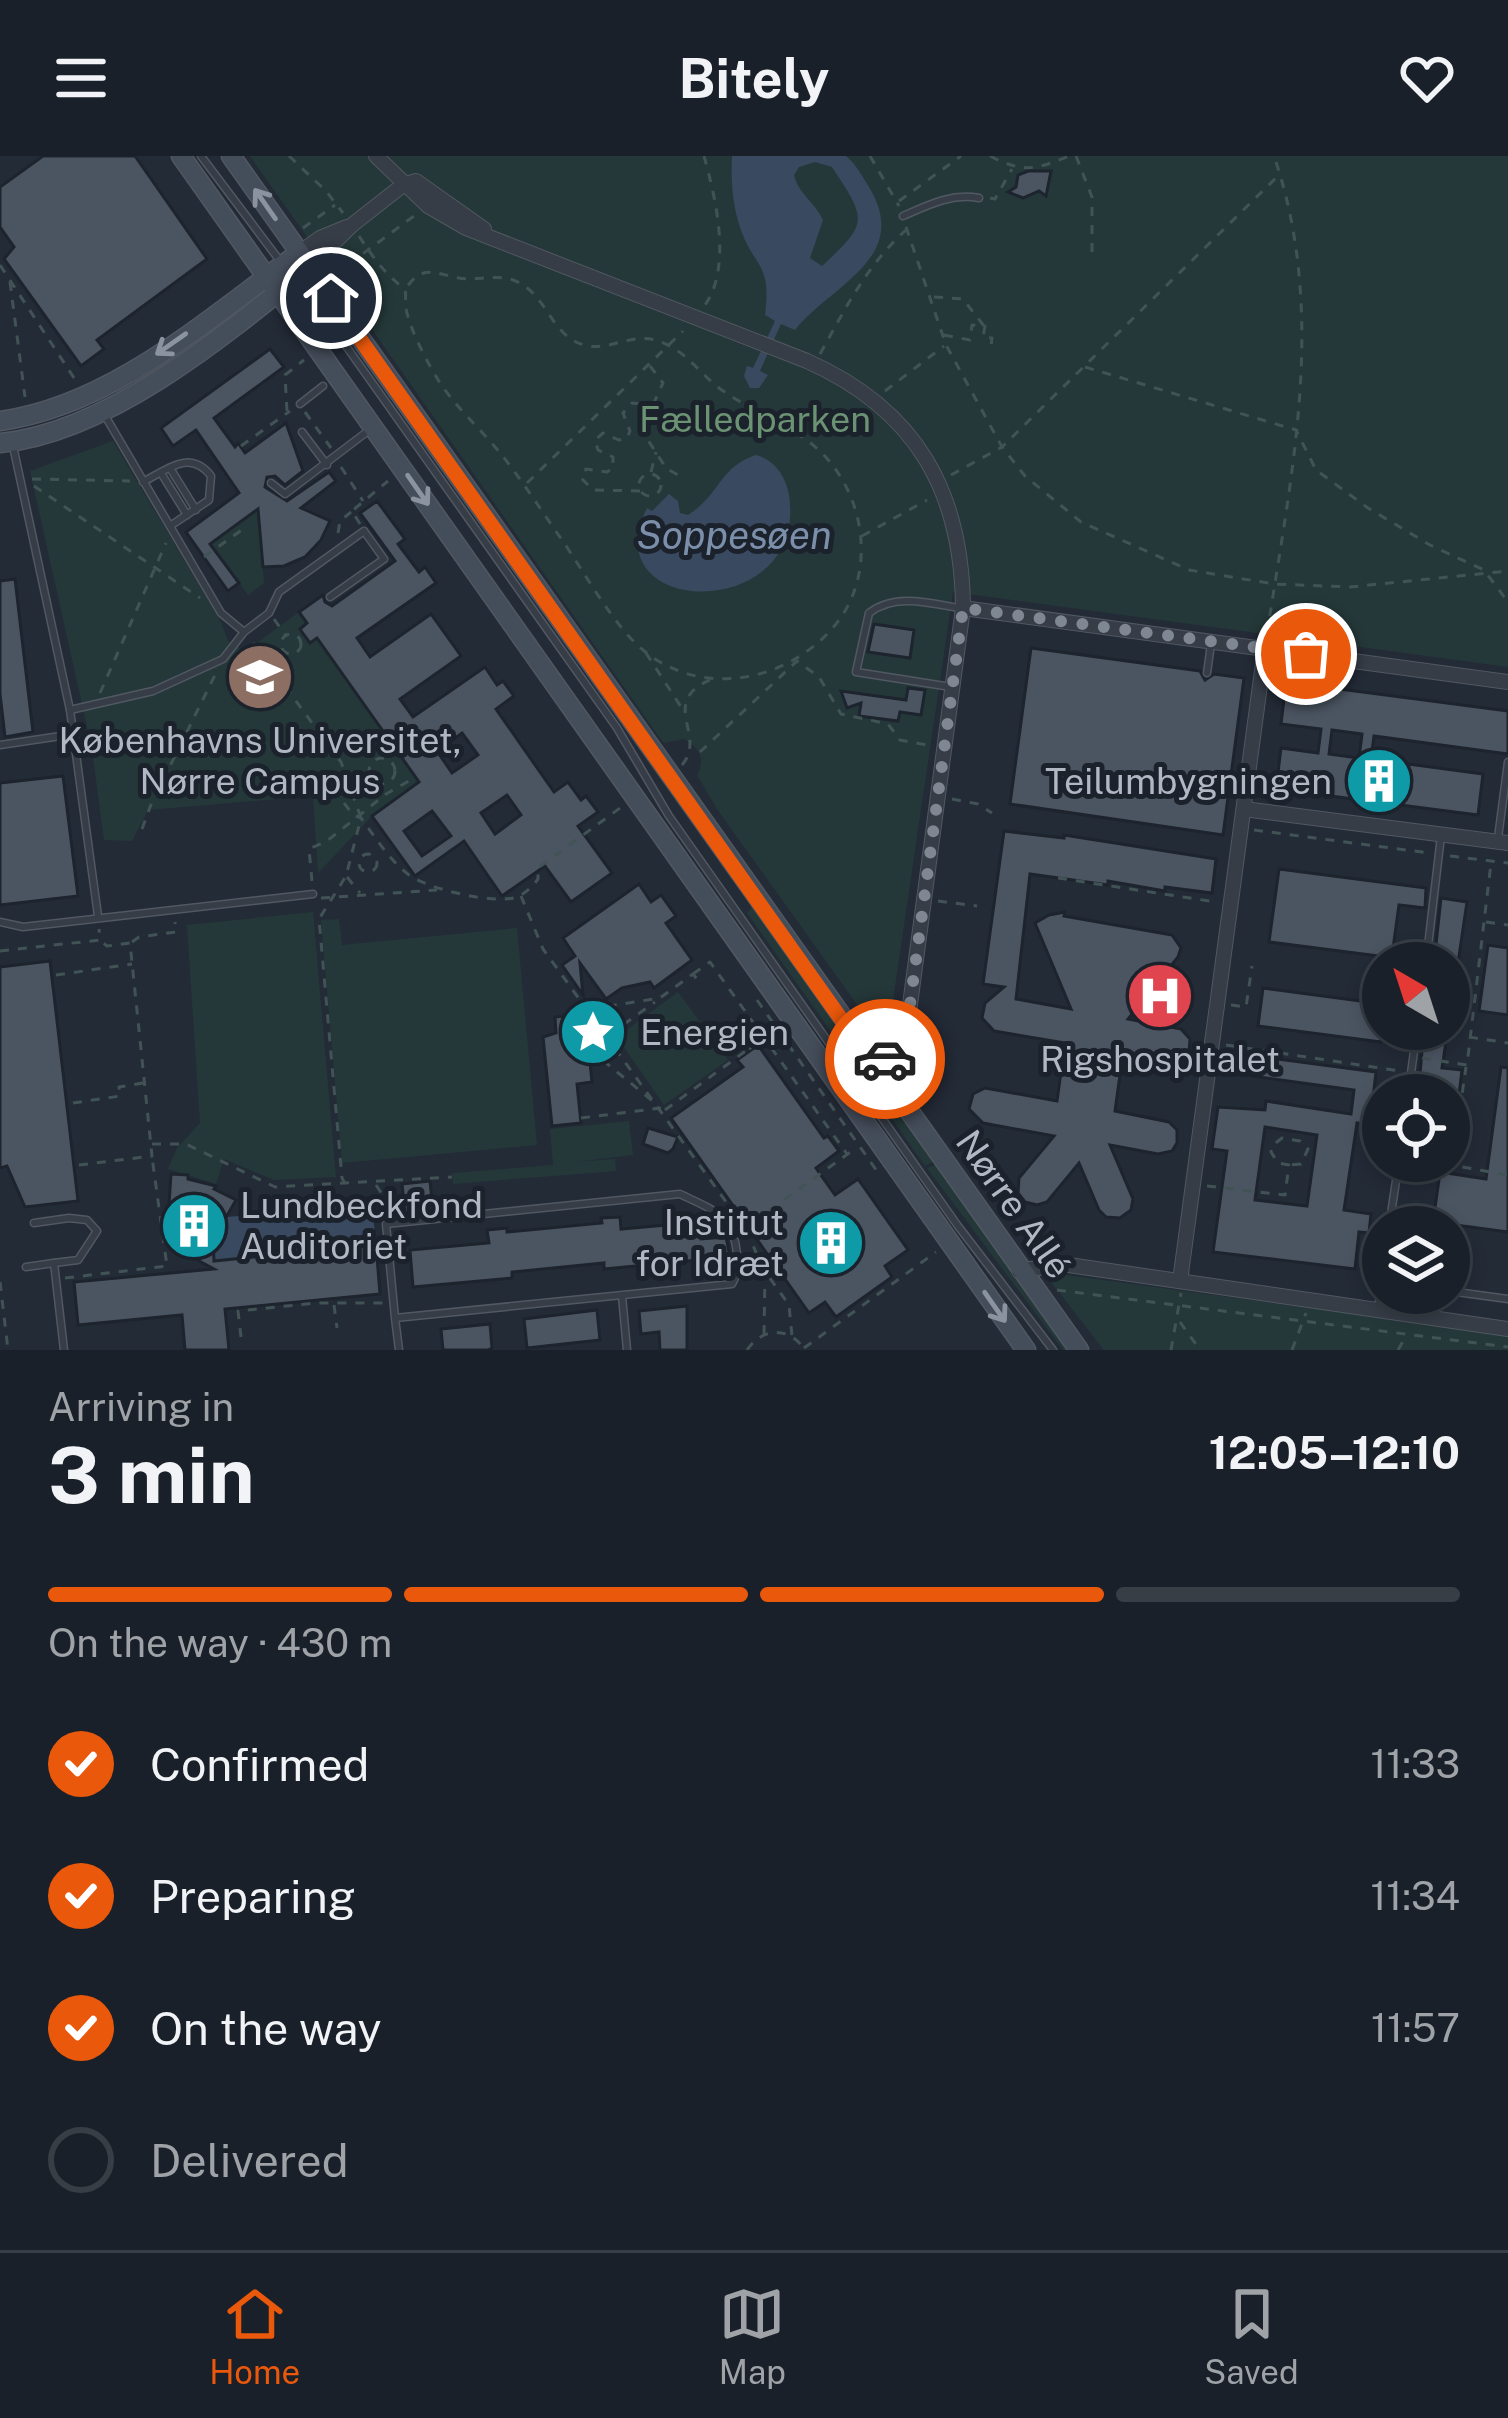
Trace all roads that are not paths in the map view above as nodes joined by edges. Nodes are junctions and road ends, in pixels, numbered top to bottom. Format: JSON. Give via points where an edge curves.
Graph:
{"nodes":[{"id":1,"x":182,"y":156,"type":"edge"},
{"id":2,"x":201,"y":156,"type":"edge"},
{"id":3,"x":231,"y":156,"type":"edge"},
{"id":4,"x":376,"y":156,"type":"edge"},
{"id":5,"x":403,"y":185,"type":"junction"},
{"id":6,"x":979,"y":198,"type":"road end"},
{"id":7,"x":902,"y":216,"type":"road end"},
{"id":8,"x":499,"y":238,"type":"junction"},
{"id":9,"x":288,"y":272,"type":"junction"},
{"id":10,"x":323,"y":386,"type":"dead end"},
{"id":11,"x":300,"y":404,"type":"road end"},
{"id":12,"x":103,"y":412,"type":"junction"},
{"id":13,"x":0,"y":421,"type":"edge"},
{"id":14,"x":374,"y":427,"type":"junction"},
{"id":15,"x":302,"y":432,"type":"dead end"},
{"id":16,"x":6,"y":443,"type":"edge"},
{"id":17,"x":327,"y":465,"type":"junction"},
{"id":18,"x":170,"y":468,"type":"junction"},
{"id":19,"x":160,"y":473,"type":"junction"},
{"id":20,"x":143,"y":482,"type":"junction"},
{"id":21,"x":271,"y":483,"type":"dead end"},
{"id":22,"x":196,"y":510,"type":"junction"},
{"id":23,"x":187,"y":515,"type":"junction"},
{"id":24,"x":171,"y":529,"type":"junction"},
{"id":25,"x":330,"y":597,"type":"dead end"},
{"id":26,"x":963,"y":608,"type":"junction"},
{"id":27,"x":244,"y":632,"type":"junction"},
{"id":28,"x":1211,"y":641,"type":"junction"},
{"id":29,"x":1265,"y":648,"type":"junction"},
{"id":30,"x":1208,"y":673,"type":"dead end"},
{"id":31,"x":1508,"y":682,"type":"edge"},
{"id":32,"x":953,"y":688,"type":"junction"},
{"id":33,"x":70,"y":710,"type":"junction"},
{"id":34,"x":74,"y":734,"type":"junction"},
{"id":35,"x":0,"y":745,"type":"edge"},
{"id":36,"x":1508,"y":762,"type":"edge"},
{"id":37,"x":1244,"y":809,"type":"junction"},
{"id":38,"x":1442,"y":835,"type":"junction"},
{"id":39,"x":1503,"y":843,"type":"edge"},
{"id":40,"x":313,"y":894,"type":"road end"},
{"id":41,"x":98,"y":916,"type":"junction"},
{"id":42,"x":0,"y":922,"type":"edge"},
{"id":43,"x":1429,"y":942,"type":"edge"},
{"id":44,"x":875,"y":1067,"type":"junction"},
{"id":45,"x":34,"y":1223,"type":"dead end"},
{"id":46,"x":54,"y":1264,"type":"junction"},
{"id":47,"x":26,"y":1267,"type":"dead end"},
{"id":48,"x":1026,"y":1279,"type":"junction"},
{"id":49,"x":1180,"y":1281,"type":"junction"},
{"id":50,"x":1470,"y":1294,"type":"edge"},
{"id":51,"x":622,"y":1296,"type":"junction"},
{"id":52,"x":1508,"y":1299,"type":"edge"},
{"id":53,"x":1362,"y":1310,"type":"edge"},
{"id":54,"x":1392,"y":1314,"type":"edge"},
{"id":55,"x":395,"y":1318,"type":"junction"},
{"id":56,"x":1508,"y":1329,"type":"edge"},
{"id":57,"x":64,"y":1350,"type":"edge"},
{"id":58,"x":399,"y":1350,"type":"edge"},
{"id":59,"x":627,"y":1350,"type":"edge"},
{"id":60,"x":1026,"y":1350,"type":"edge"},
{"id":61,"x":1052,"y":1350,"type":"edge"},
{"id":62,"x":1079,"y":1350,"type":"edge"}],
"edges":[{"from":1,"to":9,"type":"street","name":"Nørre Allé"},
{"from":2,"to":9,"type":"lane"},
{"from":9,"to":3,"type":"street","name":"Nørre Allé","one_way":true},
{"from":4,"to":5,"type":"street"},
{"from":5,"to":8,"type":"street","via":[[466,229]]},
{"from":5,"to":8,"type":"street","via":[[416,181]]},
{"from":5,"to":9,"type":"street","via":[[352,225],[320,238]]},
{"from":6,"to":7,"type":"lane","via":[[943,199]]},
{"from":8,"to":26,"type":"street","via":[[811,363],[874,400],[941,485],[963,557]]},
{"from":9,"to":12,"type":"street"},
{"from":9,"to":13,"type":"street","one_way":true,"via":[[87,396]]},
{"from":9,"to":14,"type":"street","name":"Nørre Allé"},
{"from":9,"to":44,"type":"street","name":"Nørre Allé"},
{"from":9,"to":61,"type":"lane"},
{"from":10,"to":11,"type":"lane"},
{"from":12,"to":16,"type":"street"},
{"from":12,"to":20,"type":"lane"},
{"from":14,"to":17,"type":"lane"},
{"from":14,"to":60,"type":"street","name":"Nørre Allé","one_way":true},
{"from":15,"to":17,"type":"lane"},
{"from":16,"to":33,"type":"lane","via":[[22,478]]},
{"from":17,"to":21,"type":"lane","via":[[285,494]]},
{"from":18,"to":19,"type":"lane"},
{"from":18,"to":22,"type":"lane"},
{"from":18,"to":22,"type":"lane","via":[[193,461],[211,476],[212,493]]},
{"from":19,"to":20,"type":"lane"},
{"from":19,"to":23,"type":"lane"},
{"from":20,"to":24,"type":"lane"},
{"from":22,"to":23,"type":"lane"},
{"from":23,"to":24,"type":"lane"},
{"from":24,"to":27,"type":"lane","via":[[221,613]]},
{"from":25,"to":27,"type":"lane","via":[[384,559],[364,530],[279,592],[269,613]]},
{"from":26,"to":28,"type":"street"},
{"from":26,"to":32,"type":"street"},
{"from":26,"to":32,"type":"lane","via":[[896,600],[876,608],[856,673]]},
{"from":27,"to":33,"type":"lane","via":[[223,658],[154,691]]},
{"from":28,"to":29,"type":"street"},
{"from":28,"to":30,"type":"lane"},
{"from":29,"to":31,"type":"street"},
{"from":29,"to":37,"type":"street"},
{"from":32,"to":44,"type":"street","via":[[907,1027],[896,1051]]},
{"from":33,"to":34,"type":"lane"},
{"from":34,"to":35,"type":"lane"},
{"from":34,"to":41,"type":"lane"},
{"from":36,"to":39,"type":"lane"},
{"from":37,"to":38,"type":"street"},
{"from":37,"to":49,"type":"street"},
{"from":38,"to":39,"type":"street"},
{"from":38,"to":43,"type":"lane"},
{"from":40,"to":41,"type":"lane"},
{"from":41,"to":42,"type":"lane","via":[[23,927]]},
{"from":44,"to":48,"type":"street","name":"Nørre Allé"},
{"from":45,"to":46,"type":"lane","via":[[87,1220],[97,1231],[78,1260]]},
{"from":46,"to":47,"type":"lane"},
{"from":46,"to":57,"type":"lane"},
{"from":48,"to":49,"type":"street","via":[[1062,1264]]},
{"from":48,"to":62,"type":"street","name":"Nørre Allé"},
{"from":49,"to":53,"type":"street"},
{"from":50,"to":52,"type":"lane"},
{"from":51,"to":55,"type":"lane"},
{"from":51,"to":55,"type":"lane","via":[[732,1284],[735,1232],[680,1194],[386,1224]]},
{"from":51,"to":59,"type":"lane"},
{"from":54,"to":56,"type":"street"},
{"from":55,"to":58,"type":"lane"}]}
